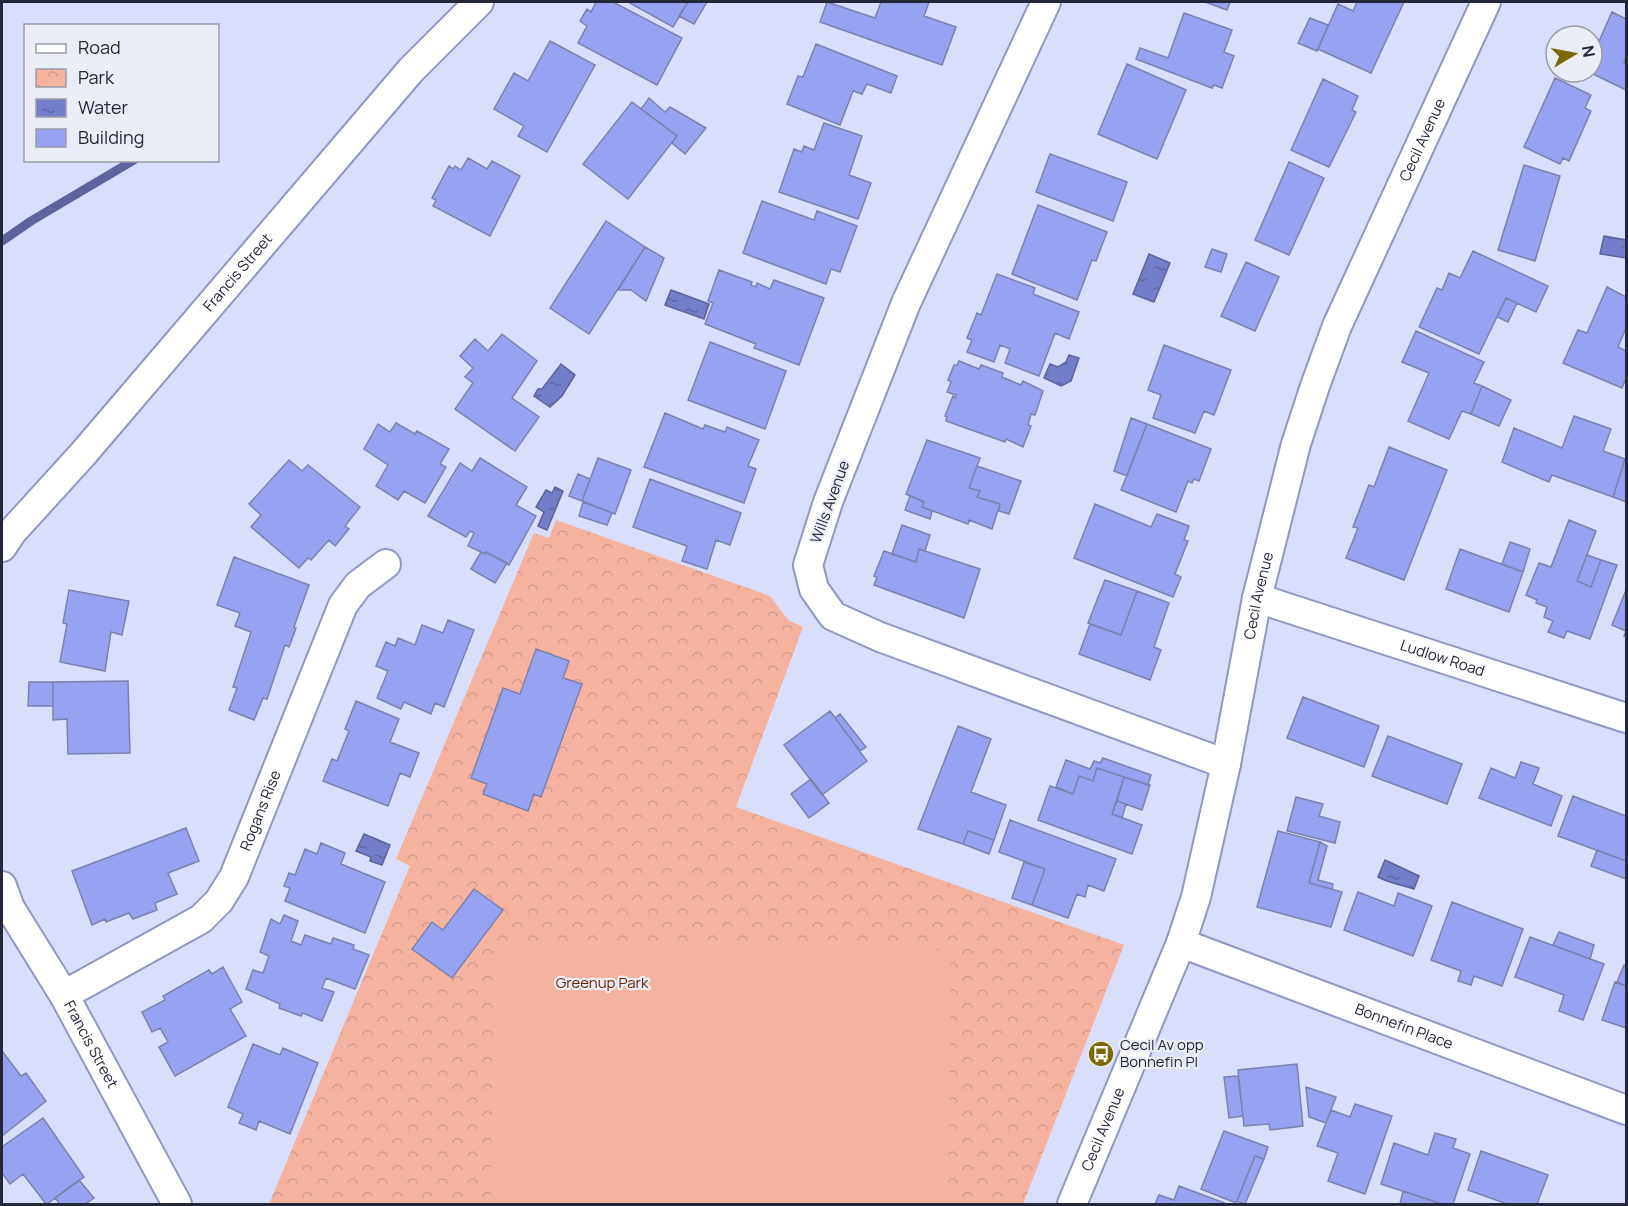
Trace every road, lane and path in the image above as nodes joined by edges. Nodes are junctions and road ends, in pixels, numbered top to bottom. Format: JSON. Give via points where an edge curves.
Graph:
{"nodes":[{"id":1,"x":479,"y":2,"type":"edge"},
{"id":2,"x":1046,"y":2,"type":"edge"},
{"id":3,"x":1486,"y":2,"type":"edge"},
{"id":4,"x":2,"y":547,"type":"edge"},
{"id":5,"x":386,"y":564,"type":"dead end"},
{"id":6,"x":1257,"y":598,"type":"junction"},
{"id":7,"x":1626,"y":718,"type":"edge"},
{"id":8,"x":1226,"y":764,"type":"junction"},
{"id":9,"x":2,"y":886,"type":"edge"},
{"id":10,"x":1181,"y":943,"type":"junction"},
{"id":11,"x":64,"y":995,"type":"junction"},
{"id":12,"x":1626,"y":1110,"type":"edge"},
{"id":13,"x":177,"y":1204,"type":"edge"},
{"id":14,"x":1072,"y":1204,"type":"edge"}],
"edges":[{"from":1,"to":4,"type":"street","name":"Francis Street","via":[[411,70]]},
{"from":2,"to":8,"type":"street","name":"Wills Avenue","via":[[906,303],[828,502],[808,565],[814,589],[833,616],[880,637]]},
{"from":3,"to":6,"type":"street","name":"Cecil Avenue","via":[[1337,327],[1314,386]]},
{"from":5,"to":11,"type":"street","name":"Rogans Rise","via":[[358,585],[343,605],[234,877],[219,901],[201,919]]},
{"from":6,"to":7,"type":"street","name":"Ludlow Road"},
{"from":6,"to":8,"type":"street","name":"Cecil Avenue"},
{"from":8,"to":10,"type":"street","name":"Cecil Avenue","via":[[1196,897]]},
{"from":9,"to":11,"type":"street","name":"Francis Street","via":[[10,908]]},
{"from":10,"to":12,"type":"street","name":"Bonnefin Place"},
{"from":10,"to":14,"type":"street","name":"Cecil Avenue"},
{"from":11,"to":13,"type":"street","name":"Francis Street"}]}
